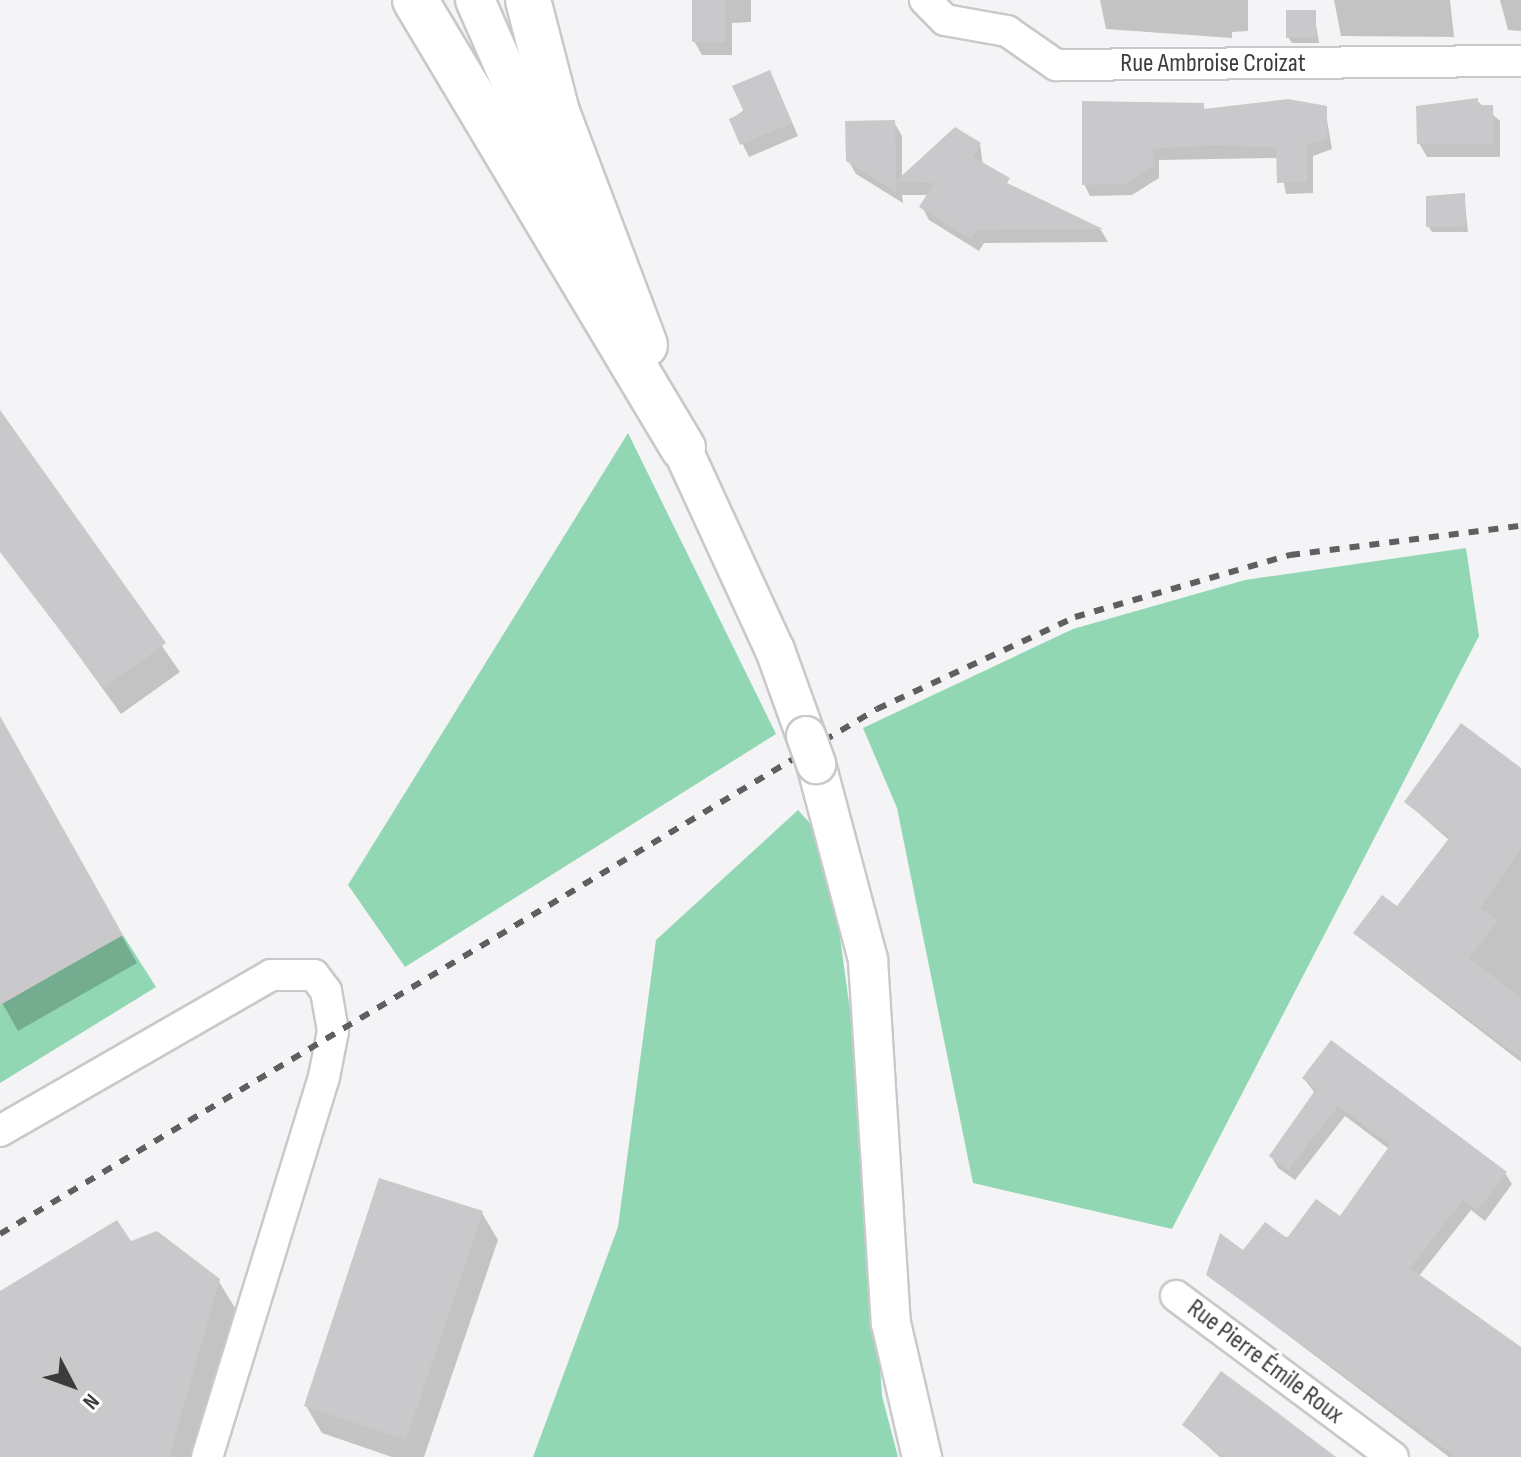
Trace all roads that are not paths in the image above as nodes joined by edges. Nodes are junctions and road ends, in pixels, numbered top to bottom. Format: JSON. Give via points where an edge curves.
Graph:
{"nodes":[{"id":1,"x":415,"y":0,"type":"edge"},
{"id":2,"x":439,"y":0,"type":"edge"},
{"id":3,"x":475,"y":0,"type":"edge"},
{"id":4,"x":528,"y":0,"type":"edge"},
{"id":5,"x":925,"y":0,"type":"edge"},
{"id":6,"x":1521,"y":61,"type":"edge"},
{"id":7,"x":557,"y":194,"type":"junction"},
{"id":8,"x":683,"y":448,"type":"junction"},
{"id":9,"x":0,"y":1131,"type":"edge"},
{"id":10,"x":1176,"y":1296,"type":"dead end"},
{"id":11,"x":207,"y":1457,"type":"edge"},
{"id":12,"x":922,"y":1457,"type":"edge"},
{"id":13,"x":1393,"y":1457,"type":"edge"}],
"edges":[{"from":1,"to":8,"type":"main road"},
{"from":2,"to":7,"type":"street","via":[[499,115]]},
{"from":3,"to":7,"type":"street"},
{"from":4,"to":8,"type":"main road","via":[[557,112]]},
{"from":5,"to":6,"type":"street","name":"Rue Ambroise Croizat","via":[[945,20],[1007,31],[1056,65]]},
{"from":7,"to":8,"type":"street"},
{"from":8,"to":12,"type":"street","via":[[811,750],[868,960],[891,1323]]},
{"from":9,"to":11,"type":"street","via":[[271,975],[314,975],[326,991],[333,1031],[324,1077]]},
{"from":10,"to":13,"type":"street","name":"Rue Pierre Émile Roux"}]}
